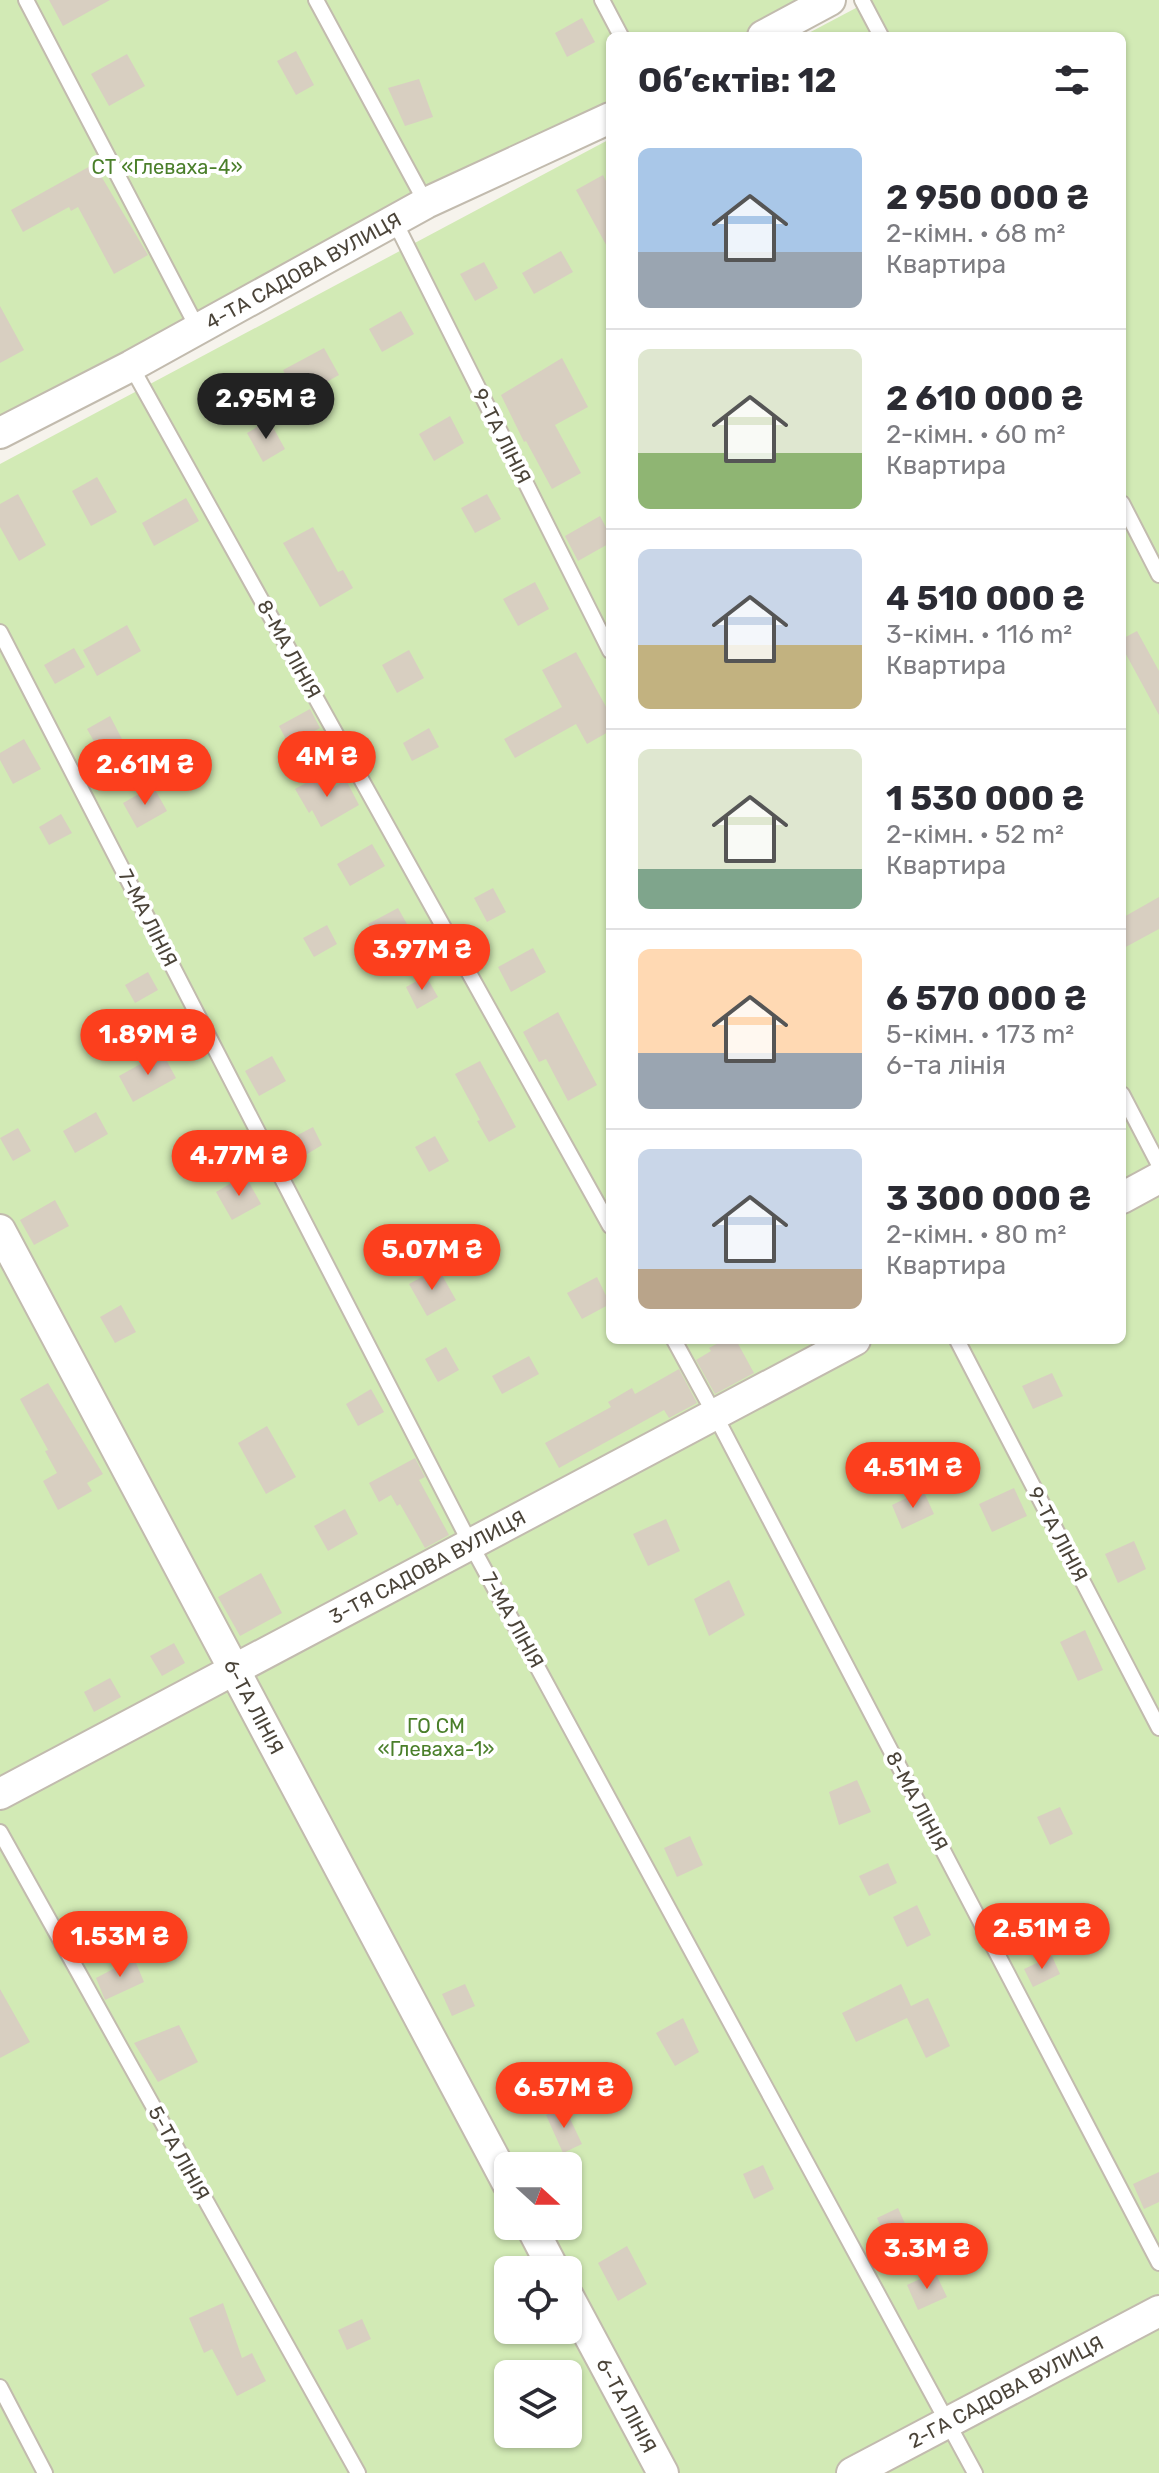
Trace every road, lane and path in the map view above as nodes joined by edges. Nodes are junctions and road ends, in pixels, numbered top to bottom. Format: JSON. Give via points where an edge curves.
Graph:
{"nodes":[{"id":1,"x":26,"y":0,"type":"edge"},
{"id":2,"x":316,"y":0,"type":"edge"},
{"id":3,"x":602,"y":0,"type":"edge"},
{"id":4,"x":830,"y":0,"type":"edge"},
{"id":5,"x":862,"y":0,"type":"edge"},
{"id":6,"x":619,"y":32,"type":"edge"},
{"id":7,"x":770,"y":32,"type":"edge"},
{"id":8,"x":879,"y":32,"type":"edge"},
{"id":9,"x":606,"y":120,"type":"edge"},
{"id":10,"x":426,"y":203,"type":"junction"},
{"id":11,"x":394,"y":220,"type":"junction"},
{"id":12,"x":197,"y":327,"type":"junction"},
{"id":13,"x":131,"y":366,"type":"junction"},
{"id":14,"x":0,"y":433,"type":"edge"},
{"id":15,"x":1126,"y":511,"type":"edge"},
{"id":16,"x":1159,"y":575,"type":"edge"},
{"id":17,"x":0,"y":632,"type":"edge"},
{"id":18,"x":606,"y":643,"type":"edge"},
{"id":19,"x":1126,"y":1102,"type":"edge"},
{"id":20,"x":1159,"y":1165,"type":"edge"},
{"id":21,"x":1159,"y":1178,"type":"edge"},
{"id":22,"x":1126,"y":1196,"type":"edge"},
{"id":23,"x":606,"y":1219,"type":"edge"},
{"id":24,"x":0,"y":1230,"type":"edge"},
{"id":25,"x":676,"y":1344,"type":"edge"},
{"id":26,"x":848,"y":1344,"type":"edge"},
{"id":27,"x":959,"y":1344,"type":"edge"},
{"id":28,"x":715,"y":1415,"type":"junction"},
{"id":29,"x":470,"y":1543,"type":"junction"},
{"id":30,"x":232,"y":1669,"type":"junction"},
{"id":31,"x":1159,"y":1728,"type":"edge"},
{"id":32,"x":0,"y":1794,"type":"edge"},
{"id":33,"x":0,"y":1832,"type":"edge"},
{"id":34,"x":494,"y":2158,"type":"edge"},
{"id":35,"x":1159,"y":2263,"type":"edge"},
{"id":36,"x":1159,"y":2311,"type":"edge"},
{"id":37,"x":582,"y":2322,"type":"edge"},
{"id":38,"x":0,"y":2387,"type":"edge"},
{"id":39,"x":948,"y":2422,"type":"junction"},
{"id":40,"x":45,"y":2473,"type":"edge"},
{"id":41,"x":358,"y":2473,"type":"edge"},
{"id":42,"x":663,"y":2473,"type":"edge"},
{"id":43,"x":852,"y":2473,"type":"edge"},
{"id":44,"x":975,"y":2473,"type":"edge"}],
"edges":[{"from":1,"to":12,"type":"lane"},
{"from":2,"to":10,"type":"lane"},
{"from":3,"to":6,"type":"lane"},
{"from":4,"to":7,"type":"street"},
{"from":5,"to":8,"type":"lane"},
{"from":9,"to":10,"type":"street","name":"4-ТА САДОВА ВУЛИЦЯ"},
{"from":10,"to":11,"type":"street","name":"4-ТА САДОВА ВУЛИЦЯ"},
{"from":11,"to":12,"type":"street","name":"4-ТА САДОВА ВУЛИЦЯ"},
{"from":11,"to":18,"type":"lane","name":"9-ТА ЛІНІЯ"},
{"from":12,"to":13,"type":"street","name":"4-ТА САДОВА ВУЛИЦЯ"},
{"from":13,"to":14,"type":"street","name":"4-ТА САДОВА ВУЛИЦЯ"},
{"from":13,"to":23,"type":"lane","name":"8-МА ЛІНІЯ"},
{"from":15,"to":16,"type":"lane"},
{"from":17,"to":29,"type":"lane","name":"7-МА ЛІНІЯ"},
{"from":19,"to":20,"type":"lane"},
{"from":21,"to":22,"type":"street"},
{"from":24,"to":30,"type":"street","name":"6-ТА ЛІНІЯ"},
{"from":25,"to":28,"type":"lane","name":"8-МА ЛІНІЯ"},
{"from":26,"to":28,"type":"street","name":"3-ТЯ САДОВА ВУЛИЦЯ"},
{"from":27,"to":31,"type":"lane","name":"9-ТА ЛІНІЯ"},
{"from":28,"to":29,"type":"street","name":"3-ТЯ САДОВА ВУЛИЦЯ"},
{"from":28,"to":35,"type":"lane","name":"8-МА ЛІНІЯ"},
{"from":29,"to":30,"type":"street","name":"3-ТЯ САДОВА ВУЛИЦЯ"},
{"from":29,"to":39,"type":"lane","name":"7-МА ЛІНІЯ"},
{"from":30,"to":32,"type":"street","name":"3-ТЯ САДОВА ВУЛИЦЯ"},
{"from":30,"to":34,"type":"street","name":"6-ТА ЛІНІЯ"},
{"from":33,"to":41,"type":"lane","name":"5-ТА ЛІНІЯ"},
{"from":36,"to":39,"type":"street","name":"2-ГА САДОВА ВУЛИЦЯ"},
{"from":37,"to":42,"type":"street","name":"6-ТА ЛІНІЯ"},
{"from":38,"to":40,"type":"lane"},
{"from":39,"to":43,"type":"street","name":"2-ГА САДОВА ВУЛИЦЯ"},
{"from":39,"to":44,"type":"lane","name":"7-МА ЛІНІЯ"}]}
